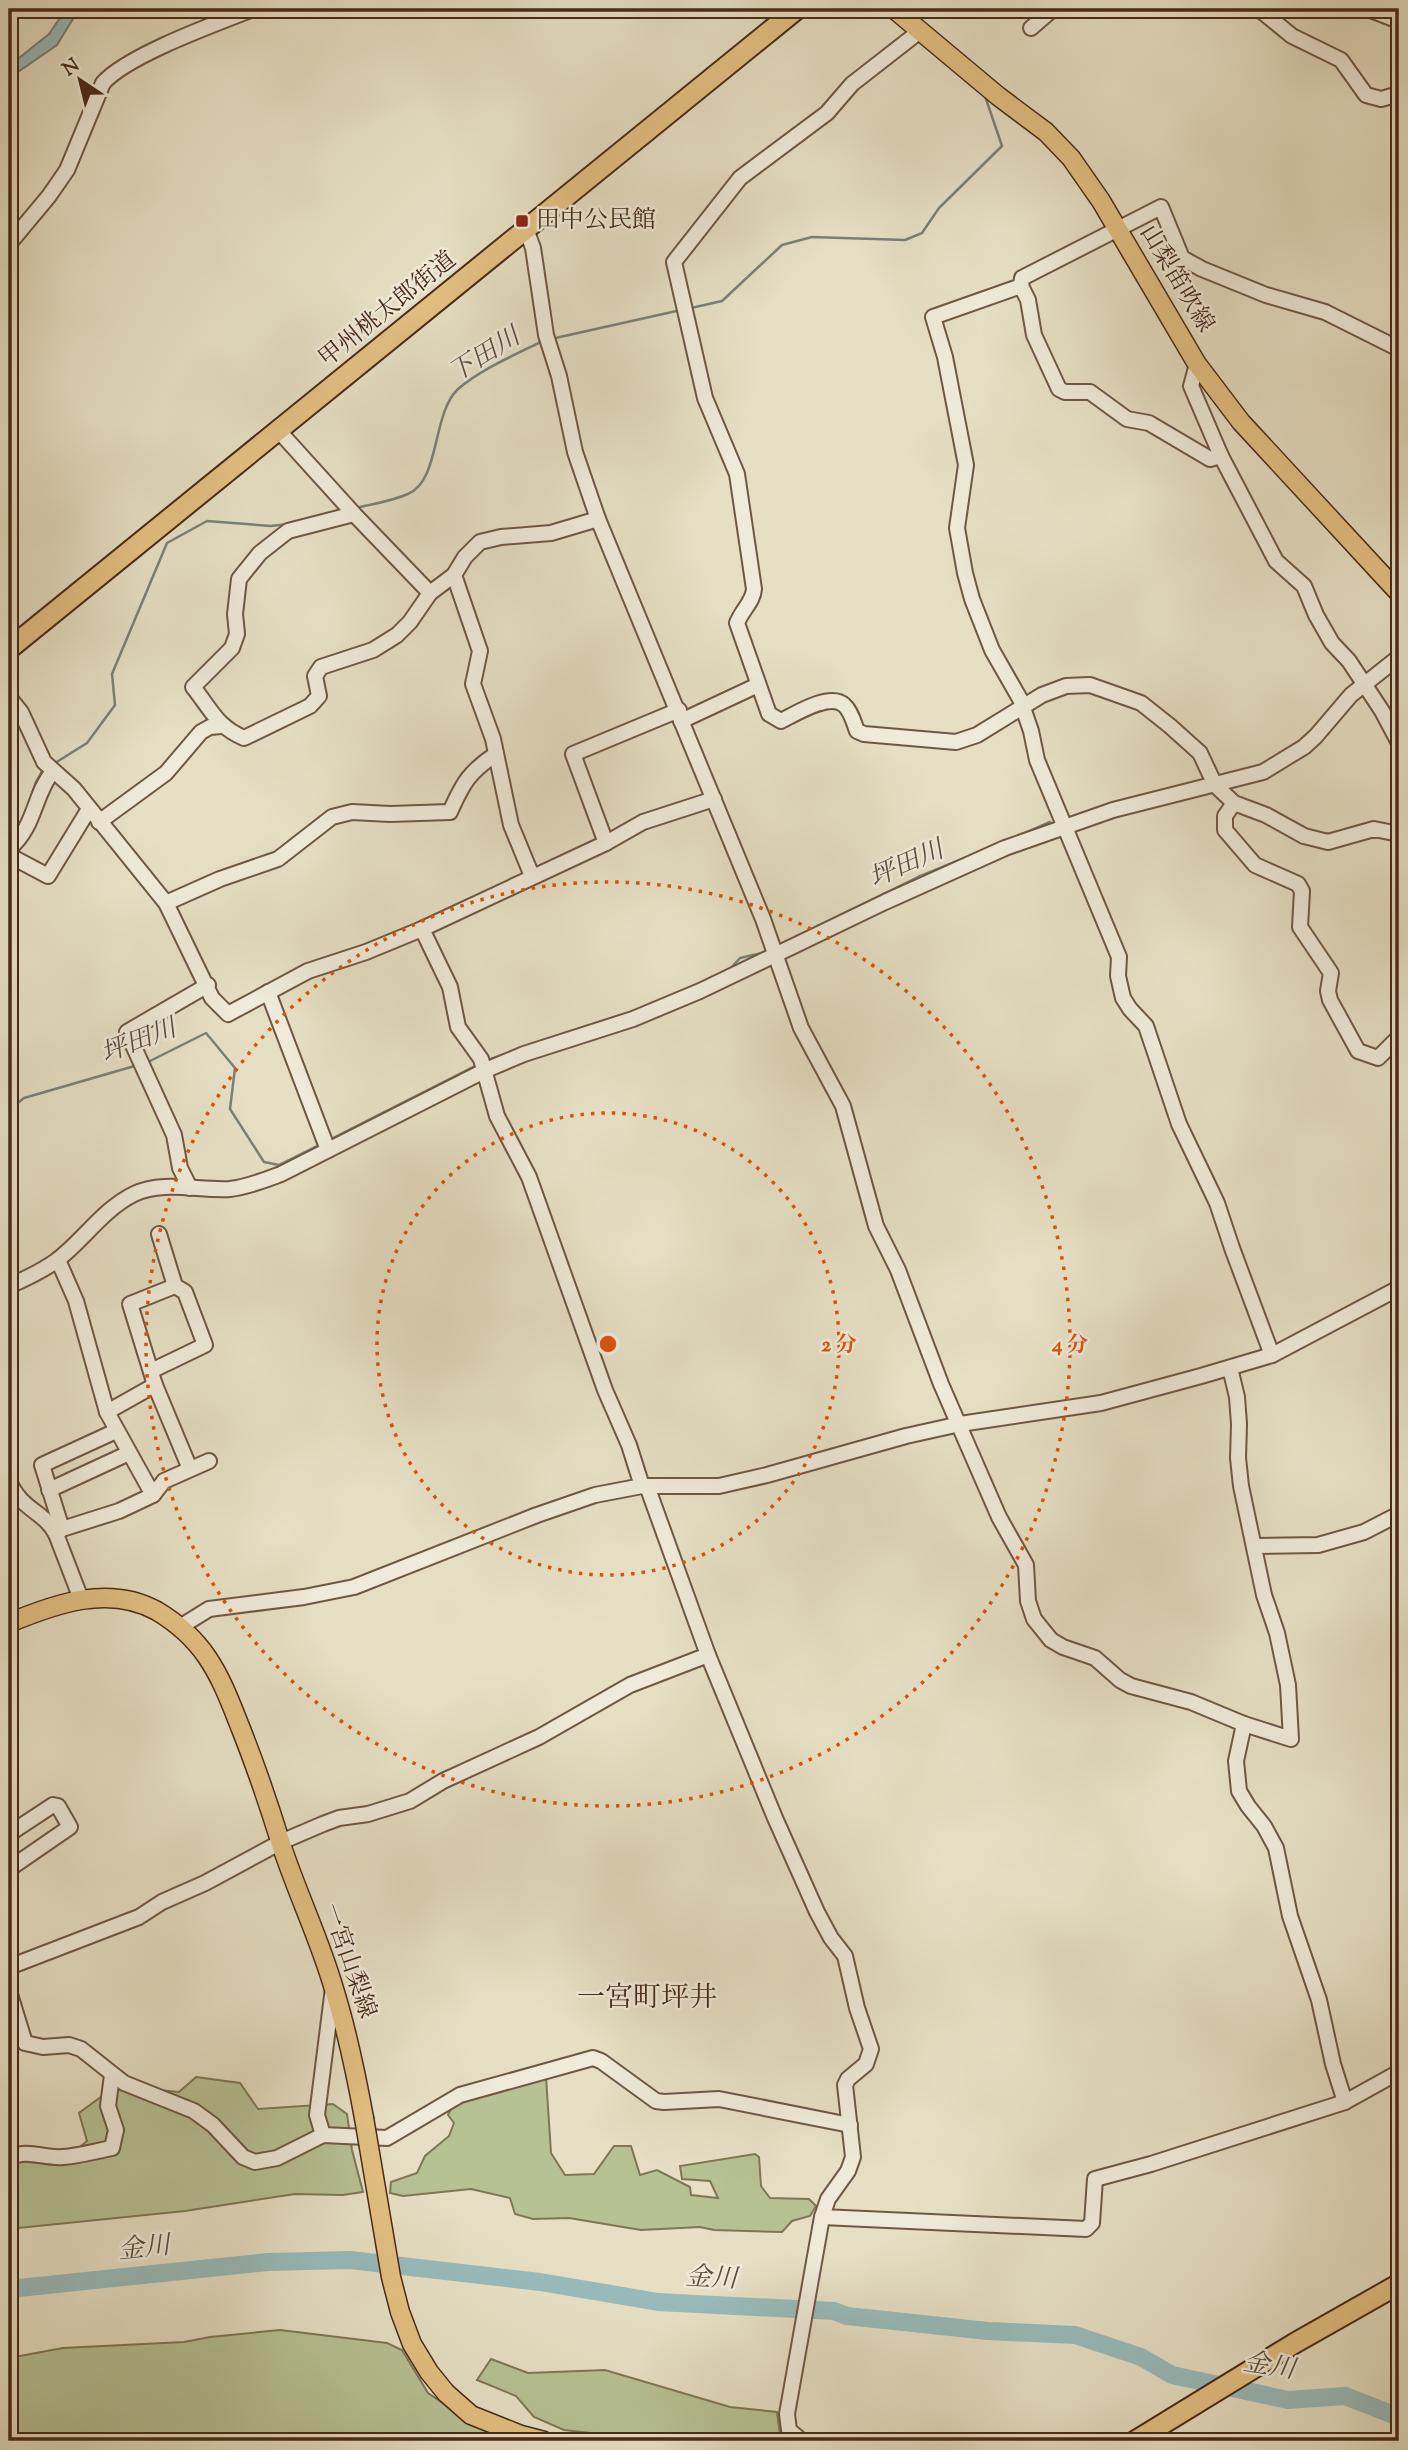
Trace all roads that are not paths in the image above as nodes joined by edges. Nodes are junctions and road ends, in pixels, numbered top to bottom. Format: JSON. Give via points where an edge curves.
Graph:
{"nodes":[{"id":1,"x":253,"y":9,"type":"edge"},
{"id":2,"x":797,"y":9,"type":"edge"},
{"id":3,"x":894,"y":9,"type":"edge"},
{"id":4,"x":1054,"y":9,"type":"edge"},
{"id":5,"x":1259,"y":9,"type":"edge"},
{"id":6,"x":1367,"y":9,"type":"edge"},
{"id":7,"x":1398,"y":18,"type":"edge"},
{"id":8,"x":1031,"y":28,"type":"dead end"},
{"id":9,"x":920,"y":31,"type":"junction"},
{"id":10,"x":1399,"y":94,"type":"edge"},
{"id":11,"x":526,"y":229,"type":"junction"},
{"id":12,"x":1118,"y":230,"type":"junction"},
{"id":13,"x":9,"y":244,"type":"edge"},
{"id":14,"x":1021,"y":286,"type":"junction"},
{"id":15,"x":1399,"y":349,"type":"edge"},
{"id":16,"x":1197,"y":364,"type":"junction"},
{"id":17,"x":278,"y":430,"type":"junction"},
{"id":18,"x":1221,"y":456,"type":"junction"},
{"id":19,"x":350,"y":510,"type":"junction"},
{"id":20,"x":598,"y":519,"type":"junction"},
{"id":21,"x":454,"y":575,"type":"junction"},
{"id":22,"x":430,"y":593,"type":"junction"},
{"id":23,"x":1399,"y":593,"type":"edge"},
{"id":24,"x":9,"y":649,"type":"edge"},
{"id":25,"x":1399,"y":657,"type":"edge"},
{"id":26,"x":1364,"y":683,"type":"junction"},
{"id":27,"x":758,"y":685,"type":"junction"},
{"id":28,"x":9,"y":697,"type":"edge"},
{"id":29,"x":1023,"y":707,"type":"junction"},
{"id":30,"x":680,"y":716,"type":"junction"},
{"id":31,"x":220,"y":726,"type":"junction"},
{"id":32,"x":1399,"y":743,"type":"edge"},
{"id":33,"x":496,"y":754,"type":"junction"},
{"id":34,"x":48,"y":766,"type":"junction"},
{"id":35,"x":1215,"y":785,"type":"junction"},
{"id":36,"x":714,"y":799,"type":"junction"},
{"id":37,"x":1234,"y":803,"type":"junction"},
{"id":38,"x":89,"y":809,"type":"junction"},
{"id":39,"x":99,"y":822,"type":"junction"},
{"id":40,"x":1066,"y":826,"type":"junction"},
{"id":41,"x":1399,"y":834,"type":"edge"},
{"id":42,"x":606,"y":843,"type":"junction"},
{"id":43,"x":9,"y":851,"type":"edge"},
{"id":44,"x":532,"y":876,"type":"junction"},
{"id":45,"x":166,"y":903,"type":"junction"},
{"id":46,"x":422,"y":929,"type":"junction"},
{"id":47,"x":775,"y":954,"type":"junction"},
{"id":48,"x":208,"y":985,"type":"junction"},
{"id":49,"x":268,"y":992,"type":"junction"},
{"id":50,"x":1399,"y":1037,"type":"edge"},
{"id":51,"x":484,"y":1065,"type":"junction"},
{"id":52,"x":328,"y":1150,"type":"junction"},
{"id":53,"x":190,"y":1188,"type":"junction"},
{"id":54,"x":159,"y":1234,"type":"dead end"},
{"id":55,"x":58,"y":1260,"type":"junction"},
{"id":56,"x":9,"y":1286,"type":"edge"},
{"id":57,"x":175,"y":1286,"type":"junction"},
{"id":58,"x":1399,"y":1288,"type":"edge"},
{"id":59,"x":1272,"y":1355,"type":"junction"},
{"id":60,"x":1230,"y":1368,"type":"junction"},
{"id":61,"x":153,"y":1378,"type":"junction"},
{"id":62,"x":107,"y":1412,"type":"junction"},
{"id":63,"x":960,"y":1424,"type":"junction"},
{"id":64,"x":116,"y":1431,"type":"junction"},
{"id":65,"x":129,"y":1453,"type":"junction"},
{"id":66,"x":209,"y":1461,"type":"dead end"},
{"id":67,"x":190,"y":1469,"type":"junction"},
{"id":68,"x":9,"y":1481,"type":"edge"},
{"id":69,"x":645,"y":1486,"type":"junction"},
{"id":70,"x":49,"y":1490,"type":"junction"},
{"id":71,"x":153,"y":1495,"type":"junction"},
{"id":72,"x":1399,"y":1514,"type":"edge"},
{"id":73,"x":59,"y":1531,"type":"junction"},
{"id":74,"x":1254,"y":1546,"type":"junction"},
{"id":75,"x":80,"y":1599,"type":"junction"},
{"id":76,"x":9,"y":1623,"type":"edge"},
{"id":77,"x":180,"y":1627,"type":"junction"},
{"id":78,"x":708,"y":1655,"type":"junction"},
{"id":79,"x":1244,"y":1724,"type":"junction"},
{"id":80,"x":9,"y":1834,"type":"edge"},
{"id":81,"x":281,"y":1842,"type":"junction"},
{"id":82,"x":9,"y":1869,"type":"edge"},
{"id":83,"x":9,"y":1967,"type":"edge"},
{"id":84,"x":334,"y":1986,"type":"junction"},
{"id":85,"x":9,"y":1991,"type":"edge"},
{"id":86,"x":1399,"y":2072,"type":"edge"},
{"id":87,"x":112,"y":2075,"type":"junction"},
{"id":88,"x":1345,"y":2102,"type":"junction"},
{"id":89,"x":850,"y":2124,"type":"junction"},
{"id":90,"x":323,"y":2134,"type":"junction"},
{"id":91,"x":9,"y":2158,"type":"edge"},
{"id":92,"x":821,"y":2222,"type":"junction"},
{"id":93,"x":1399,"y":2284,"type":"edge"},
{"id":94,"x":1399,"y":2299,"type":"edge"},
{"id":95,"x":544,"y":2441,"type":"edge"},
{"id":96,"x":802,"y":2441,"type":"edge"},
{"id":97,"x":1135,"y":2441,"type":"edge"},
{"id":98,"x":1159,"y":2441,"type":"edge"}],
"edges":[{"from":1,"to":13,"type":"street","via":[[112,74],[103,83],[67,170]]},
{"from":2,"to":11,"type":"highway","name":"甲州桃太郎街道"},
{"from":3,"to":9,"type":"main road","name":"山梨笛吹線"},
{"from":4,"to":8,"type":"street"},
{"from":5,"to":10,"type":"street","via":[[1292,36],[1341,60],[1366,95],[1381,99]]},
{"from":6,"to":7,"type":"street"},
{"from":9,"to":12,"type":"main road","name":"山梨笛吹線","via":[[1059,144]]},
{"from":9,"to":27,"type":"street","via":[[852,85],[827,113],[740,178],[674,261],[705,398],[737,474],[754,589],[753,599],[737,623]]},
{"from":11,"to":17,"type":"highway","name":"甲州桃太郎街道"},
{"from":11,"to":20,"type":"street","via":[[575,453]]},
{"from":12,"to":14,"type":"street","via":[[1022,278]]},
{"from":12,"to":15,"type":"street","via":[[1161,207],[1182,258],[1266,295],[1325,312]]},
{"from":12,"to":16,"type":"main road","name":"山梨笛吹線"},
{"from":14,"to":18,"type":"street","via":[[1034,335],[1059,388],[1065,393],[1090,392],[1127,419],[1149,423],[1210,459]]},
{"from":14,"to":29,"type":"street","via":[[933,317],[966,466],[957,528],[965,573],[992,650]]},
{"from":16,"to":18,"type":"street","via":[[1191,386]]},
{"from":16,"to":23,"type":"main road","name":"山梨笛吹線","via":[[1241,422]]},
{"from":17,"to":19,"type":"street"},
{"from":17,"to":24,"type":"highway","name":"甲州桃太郎街道"},
{"from":18,"to":26,"type":"street","via":[[1276,561],[1304,586],[1332,643]]},
{"from":19,"to":22,"type":"street"},
{"from":19,"to":31,"type":"street","via":[[288,531],[260,553],[239,579],[237,634],[232,648],[193,687]]},
{"from":20,"to":21,"type":"street","via":[[551,533],[480,542]]},
{"from":20,"to":30,"type":"street"},
{"from":21,"to":22,"type":"street"},
{"from":21,"to":33,"type":"street","via":[[480,651],[473,684]]},
{"from":22,"to":31,"type":"street","via":[[410,622],[385,643],[321,667],[315,676],[319,696],[310,706],[244,738]]},
{"from":25,"to":26,"type":"street"},
{"from":26,"to":32,"type":"street"},
{"from":26,"to":35,"type":"street","via":[[1316,736],[1286,760],[1263,772]]},
{"from":27,"to":29,"type":"street","via":[[769,714],[781,721],[830,701],[848,708],[857,731],[864,734],[943,742],[977,735]]},
{"from":27,"to":30,"type":"street"},
{"from":28,"to":34,"type":"street"},
{"from":29,"to":35,"type":"street","via":[[1066,686],[1090,685],[1141,703],[1200,753]]},
{"from":29,"to":40,"type":"street","via":[[1037,760]]},
{"from":30,"to":36,"type":"street"},
{"from":30,"to":42,"type":"street","via":[[573,754]]},
{"from":31,"to":39,"type":"street","via":[[201,732],[166,773]]},
{"from":33,"to":44,"type":"street","via":[[511,825]]},
{"from":33,"to":45,"type":"street","via":[[476,767],[450,812],[352,812],[332,817],[278,859]]},
{"from":34,"to":38,"type":"street"},
{"from":34,"to":43,"type":"street","via":[[27,828]]},
{"from":35,"to":37,"type":"street"},
{"from":35,"to":40,"type":"street"},
{"from":36,"to":42,"type":"street","via":[[643,822]]},
{"from":36,"to":47,"type":"street"},
{"from":37,"to":41,"type":"street","via":[[1304,836],[1328,842],[1374,829]]},
{"from":37,"to":50,"type":"street","via":[[1225,816],[1225,830],[1255,865],[1298,884],[1302,891],[1300,927],[1331,973],[1330,1000],[1359,1051],[1378,1058]]},
{"from":38,"to":39,"type":"street"},
{"from":38,"to":43,"type":"street","via":[[48,876]]},
{"from":39,"to":45,"type":"street"},
{"from":40,"to":47,"type":"street","via":[[936,878]]},
{"from":40,"to":59,"type":"street","via":[[1119,957],[1123,998],[1146,1027],[1179,1124],[1217,1203]]},
{"from":42,"to":44,"type":"street"},
{"from":44,"to":46,"type":"street"},
{"from":45,"to":48,"type":"street"},
{"from":46,"to":49,"type":"street","via":[[308,971]]},
{"from":46,"to":51,"type":"street","via":[[450,988],[458,1027]]},
{"from":47,"to":51,"type":"street","via":[[633,1019]]},
{"from":47,"to":63,"type":"street","via":[[801,1028],[843,1106],[876,1226]]},
{"from":48,"to":49,"type":"street","via":[[212,998],[228,1014]]},
{"from":48,"to":53,"type":"street","via":[[127,1032],[174,1135],[180,1168]]},
{"from":49,"to":52,"type":"street"},
{"from":51,"to":52,"type":"street"},
{"from":51,"to":69,"type":"street","via":[[497,1115],[528,1177],[595,1364]]},
{"from":52,"to":53,"type":"street","via":[[256,1184],[233,1189]]},
{"from":53,"to":55,"type":"street","via":[[162,1187],[136,1193],[100,1218]]},
{"from":54,"to":57,"type":"street"},
{"from":55,"to":56,"type":"street"},
{"from":55,"to":62,"type":"street","via":[[76,1301]]},
{"from":57,"to":61,"type":"street","via":[[130,1304]]},
{"from":57,"to":61,"type":"street","via":[[185,1292],[205,1346]]},
{"from":58,"to":59,"type":"street"},
{"from":59,"to":60,"type":"street"},
{"from":60,"to":63,"type":"street","via":[[1101,1402]]},
{"from":60,"to":74,"type":"street","via":[[1237,1397],[1241,1486]]},
{"from":61,"to":62,"type":"street"},
{"from":61,"to":67,"type":"street"},
{"from":62,"to":64,"type":"street"},
{"from":63,"to":69,"type":"street","via":[[719,1486]]},
{"from":63,"to":79,"type":"street","via":[[999,1517],[1023,1557],[1030,1609],[1045,1634],[1063,1647],[1095,1658],[1131,1686],[1191,1702]]},
{"from":64,"to":65,"type":"street"},
{"from":64,"to":70,"type":"street","via":[[42,1465]]},
{"from":65,"to":70,"type":"street"},
{"from":65,"to":71,"type":"street"},
{"from":66,"to":67,"type":"street"},
{"from":67,"to":71,"type":"street","via":[[164,1481]]},
{"from":68,"to":73,"type":"street","via":[[22,1503]]},
{"from":69,"to":77,"type":"street","via":[[595,1495],[354,1587],[209,1609]]},
{"from":69,"to":78,"type":"street"},
{"from":70,"to":73,"type":"street"},
{"from":71,"to":73,"type":"street"},
{"from":72,"to":74,"type":"street","via":[[1364,1532],[1318,1545]]},
{"from":73,"to":75,"type":"street"},
{"from":74,"to":79,"type":"street","via":[[1288,1685],[1291,1739]]},
{"from":75,"to":76,"type":"main road","name":"一宮山梨線"},
{"from":75,"to":77,"type":"main road","name":"一宮山梨線","via":[[112,1598],[139,1604]]},
{"from":77,"to":81,"type":"main road","name":"一宮山梨線","via":[[208,1658],[223,1685]]},
{"from":78,"to":81,"type":"street","via":[[630,1685],[539,1737],[410,1801],[339,1818]]},
{"from":78,"to":89,"type":"street","via":[[812,1900],[845,1956],[871,2049],[866,2064],[845,2085]]},
{"from":79,"to":88,"type":"street","via":[[1236,1761],[1239,1791],[1276,1848],[1290,1916],[1319,2000]]},
{"from":80,"to":82,"type":"street","via":[[53,1805],[70,1827]]},
{"from":81,"to":83,"type":"street","via":[[139,1917]]},
{"from":81,"to":84,"type":"main road","name":"一宮山梨線"},
{"from":84,"to":90,"type":"street","via":[[317,2115]]},
{"from":84,"to":95,"type":"main road","name":"一宮山梨線","bridge":true,"via":[[352,2052],[391,2277],[412,2344],[446,2393],[471,2415]]},
{"from":85,"to":87,"type":"street","via":[[25,2043],[75,2046]]},
{"from":86,"to":88,"type":"street"},
{"from":87,"to":90,"type":"street","via":[[194,2111],[243,2157],[256,2162],[277,2158]]},
{"from":87,"to":91,"type":"street","via":[[108,2106],[116,2130],[112,2148],[61,2158],[27,2153]]},
{"from":88,"to":92,"type":"street","via":[[1095,2179],[1092,2223],[1086,2229]]},
{"from":89,"to":90,"type":"street","via":[[719,2099],[656,2101],[593,2058],[460,2095],[387,2138]]},
{"from":89,"to":92,"type":"street","via":[[851,2164],[828,2199]]},
{"from":92,"to":96,"type":"street","via":[[786,2414],[789,2430]]},
{"from":93,"to":97,"type":"highway"},
{"from":94,"to":98,"type":"highway"}]}
